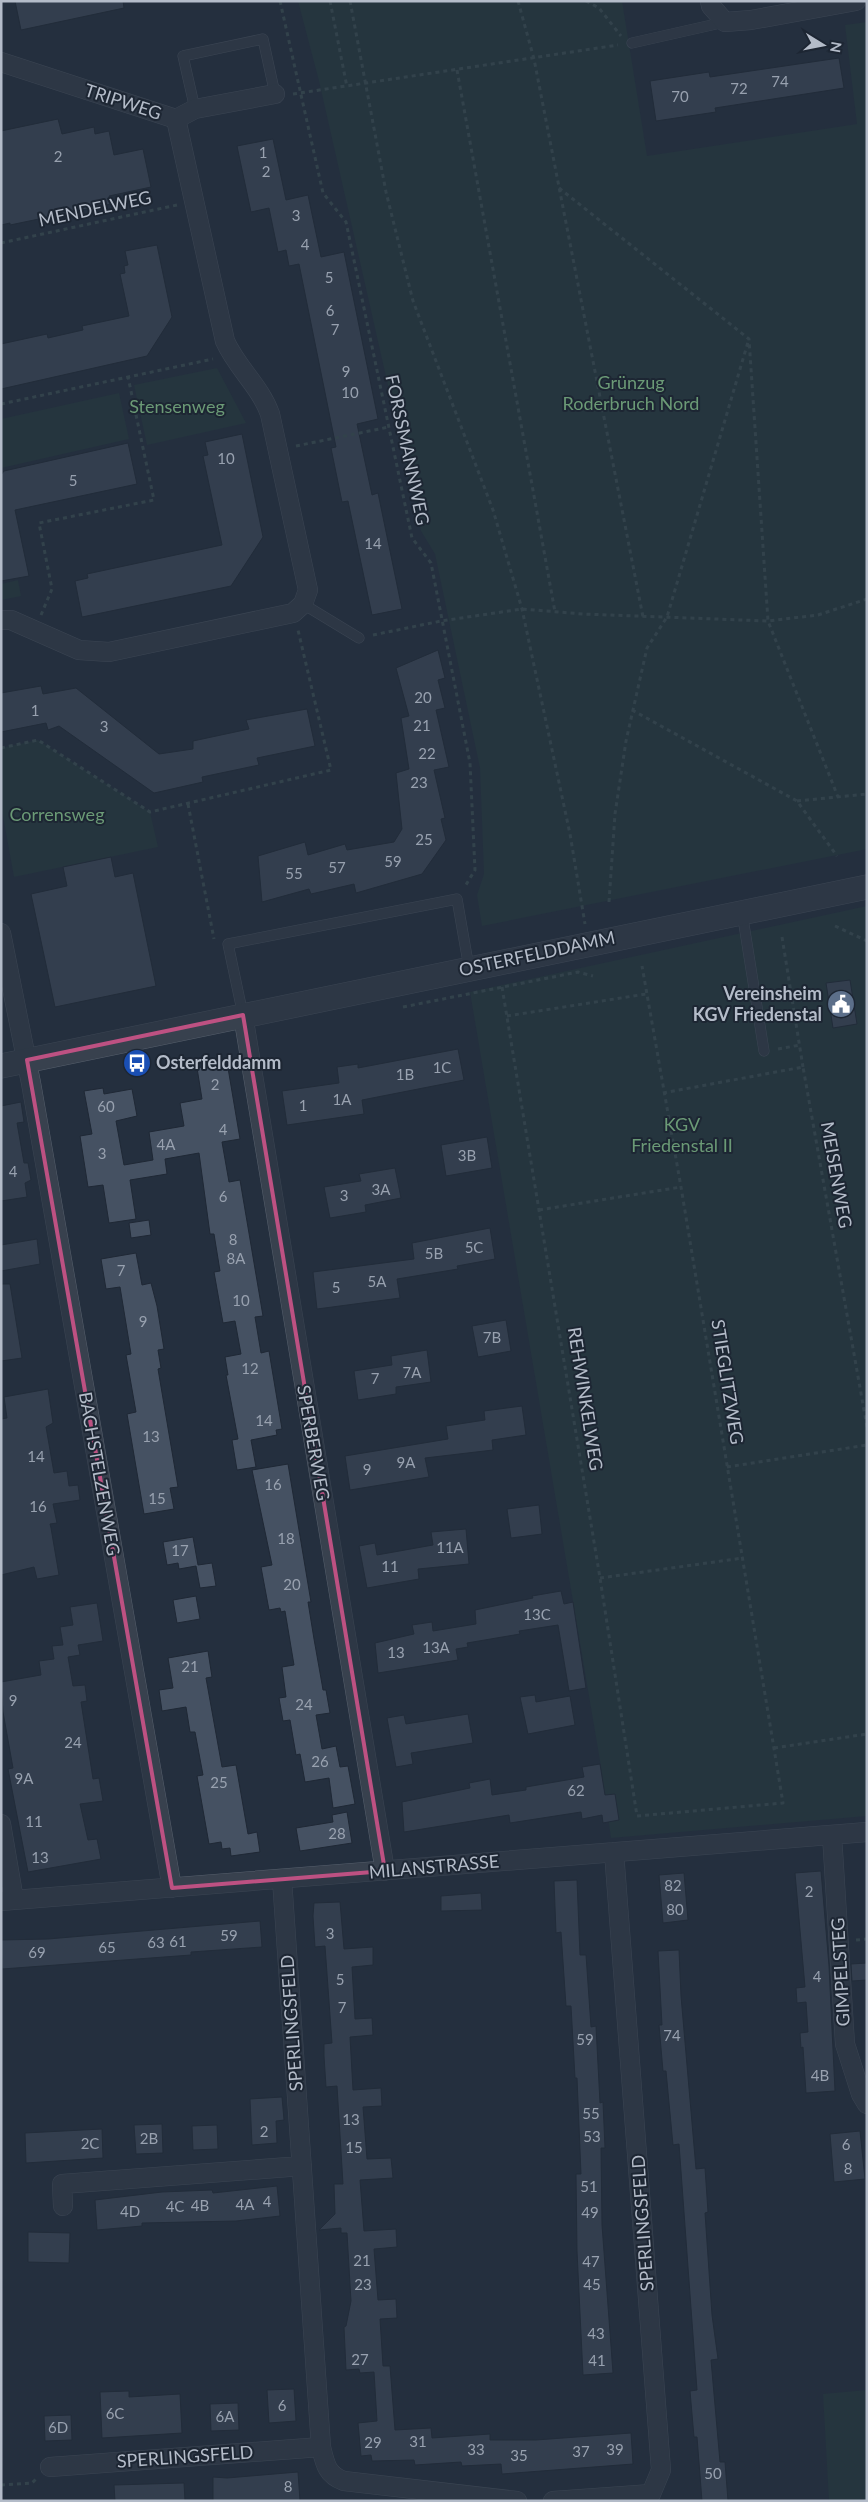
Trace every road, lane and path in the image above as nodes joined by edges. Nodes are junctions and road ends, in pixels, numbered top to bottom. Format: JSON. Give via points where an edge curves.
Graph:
{"nodes":[{"id":1,"x":280,"y":1,"type":"edge"},
{"id":2,"x":330,"y":1,"type":"edge"},
{"id":3,"x":350,"y":1,"type":"edge"},
{"id":4,"x":518,"y":1,"type":"edge"},
{"id":5,"x":586,"y":1,"type":"edge"},
{"id":6,"x":710,"y":1,"type":"edge"},
{"id":7,"x":856,"y":1,"type":"edge"},
{"id":8,"x":725,"y":22,"type":"junction"},
{"id":9,"x":632,"y":43,"type":"dead end"},
{"id":10,"x":534,"y":58,"type":"junction"},
{"id":11,"x":1,"y":62,"type":"edge"},
{"id":12,"x":457,"y":70,"type":"junction"},
{"id":13,"x":366,"y":84,"type":"junction"},
{"id":14,"x":347,"y":87,"type":"junction"},
{"id":15,"x":275,"y":94,"type":"junction"},
{"id":16,"x":302,"y":94,"type":"junction"},
{"id":17,"x":195,"y":109,"type":"junction"},
{"id":18,"x":176,"y":119,"type":"junction"},
{"id":19,"x":559,"y":188,"type":"junction"},
{"id":20,"x":195,"y":202,"type":"junction"},
{"id":21,"x":1,"y":243,"type":"edge"},
{"id":22,"x":749,"y":339,"type":"junction"},
{"id":23,"x":231,"y":355,"type":"junction"},
{"id":24,"x":128,"y":377,"type":"junction"},
{"id":25,"x":1,"y":404,"type":"edge"},
{"id":26,"x":389,"y":427,"type":"junction"},
{"id":27,"x":278,"y":450,"type":"junction"},
{"id":28,"x":867,"y":599,"type":"edge"},
{"id":29,"x":298,"y":608,"type":"junction"},
{"id":30,"x":522,"y":609,"type":"junction"},
{"id":31,"x":556,"y":612,"type":"junction"},
{"id":32,"x":643,"y":617,"type":"junction"},
{"id":33,"x":667,"y":618,"type":"junction"},
{"id":34,"x":1,"y":620,"type":"edge"},
{"id":35,"x":441,"y":621,"type":"junction"},
{"id":36,"x":768,"y":621,"type":"junction"},
{"id":37,"x":36,"y":630,"type":"junction"},
{"id":38,"x":359,"y":638,"type":"joint"},
{"id":39,"x":632,"y":710,"type":"junction"},
{"id":40,"x":1,"y":748,"type":"edge"},
{"id":41,"x":867,"y":794,"type":"edge"},
{"id":42,"x":838,"y":797,"type":"junction"},
{"id":43,"x":797,"y":801,"type":"junction"},
{"id":44,"x":188,"y":804,"type":"junction"},
{"id":45,"x":838,"y":856,"type":"dead end"},
{"id":46,"x":867,"y":886,"type":"edge"},
{"id":47,"x":457,"y":899,"type":"junction"},
{"id":48,"x":609,"y":902,"type":"dead end"},
{"id":49,"x":742,"y":912,"type":"junction"},
{"id":50,"x":584,"y":918,"type":"dead end"},
{"id":51,"x":836,"y":926,"type":"dead end"},
{"id":52,"x":1,"y":933,"type":"edge"},
{"id":53,"x":782,"y":937,"type":"dead end"},
{"id":54,"x":867,"y":941,"type":"edge"},
{"id":55,"x":228,"y":944,"type":"junction"},
{"id":56,"x":642,"y":966,"type":"dead end"},
{"id":57,"x":469,"y":968,"type":"junction"},
{"id":58,"x":593,"y":976,"type":"dead end"},
{"id":59,"x":502,"y":987,"type":"junction"},
{"id":60,"x":646,"y":994,"type":"junction"},
{"id":61,"x":398,"y":1008,"type":"dead end"},
{"id":62,"x":243,"y":1015,"type":"junction"},
{"id":63,"x":508,"y":1016,"type":"junction"},
{"id":64,"x":795,"y":1018,"type":"junction"},
{"id":65,"x":781,"y":1020,"type":"dead end"},
{"id":66,"x":800,"y":1045,"type":"junction"},
{"id":67,"x":764,"y":1051,"type":"joint"},
{"id":68,"x":27,"y":1060,"type":"junction"},
{"id":69,"x":1,"y":1066,"type":"edge"},
{"id":70,"x":803,"y":1067,"type":"junction"},
{"id":71,"x":663,"y":1093,"type":"junction"},
{"id":72,"x":681,"y":1187,"type":"junction"},
{"id":73,"x":539,"y":1210,"type":"junction"},
{"id":74,"x":867,"y":1427,"type":"edge"},
{"id":75,"x":867,"y":1445,"type":"edge"},
{"id":76,"x":727,"y":1467,"type":"junction"},
{"id":77,"x":742,"y":1558,"type":"junction"},
{"id":78,"x":600,"y":1578,"type":"junction"},
{"id":79,"x":867,"y":1734,"type":"edge"},
{"id":80,"x":774,"y":1748,"type":"junction"},
{"id":81,"x":783,"y":1803,"type":"joint"},
{"id":82,"x":1,"y":1824,"type":"edge"},
{"id":83,"x":867,"y":1832,"type":"edge"},
{"id":84,"x":832,"y":1835,"type":"junction"},
{"id":85,"x":614,"y":1852,"type":"junction"},
{"id":86,"x":385,"y":1871,"type":"junction"},
{"id":87,"x":282,"y":1879,"type":"junction"},
{"id":88,"x":172,"y":1888,"type":"junction"},
{"id":89,"x":8,"y":1901,"type":"edge"},
{"id":90,"x":867,"y":2104,"type":"edge"},
{"id":91,"x":302,"y":2166,"type":"junction"},
{"id":92,"x":63,"y":2206,"type":"dead end"},
{"id":93,"x":321,"y":2447,"type":"junction"},
{"id":94,"x":50,"y":2467,"type":"joint"},
{"id":95,"x":1,"y":2485,"type":"edge"},
{"id":96,"x":517,"y":2501,"type":"edge"},
{"id":97,"x":553,"y":2501,"type":"edge"}],
"edges":[{"from":1,"to":16,"type":"path"},
{"from":2,"to":14,"type":"path"},
{"from":3,"to":13,"type":"path"},
{"from":4,"to":10,"type":"path"},
{"from":5,"to":10,"type":"path","via":[[599,8],[627,44]]},
{"from":6,"to":8,"type":"street","via":[[710,6]]},
{"from":7,"to":8,"type":"street"},
{"from":8,"to":9,"type":"lane"},
{"from":10,"to":12,"type":"path"},
{"from":10,"to":19,"type":"path"},
{"from":11,"to":18,"type":"street","name":"TRIPWEG"},
{"from":12,"to":13,"type":"path"},
{"from":12,"to":31,"type":"path"},
{"from":13,"to":14,"type":"path"},
{"from":13,"to":30,"type":"path","via":[[386,192],[412,301],[493,510]]},
{"from":14,"to":16,"type":"path"},
{"from":15,"to":16,"type":"path"},
{"from":15,"to":17,"type":"street","name":"TRIPWEG"},
{"from":15,"to":17,"type":"lane","via":[[263,39],[183,56]]},
{"from":16,"to":26,"type":"path","name":"FORSSMANNWEG","via":[[323,193],[346,222]]},
{"from":17,"to":18,"type":"street","name":"TRIPWEG"},
{"from":18,"to":20,"type":"street"},
{"from":19,"to":22,"type":"path"},
{"from":19,"to":32,"type":"path"},
{"from":20,"to":21,"type":"path","name":"MENDELWEG"},
{"from":20,"to":23,"type":"street","via":[[225,341]]},
{"from":22,"to":33,"type":"path"},
{"from":22,"to":36,"type":"path"},
{"from":23,"to":24,"type":"path"},
{"from":23,"to":27,"type":"street","via":[[265,399]]},
{"from":24,"to":25,"type":"path"},
{"from":24,"to":37,"type":"path","via":[[154,500],[39,523],[52,589]]},
{"from":26,"to":27,"type":"path"},
{"from":26,"to":35,"type":"path","name":"FORSSMANNWEG","via":[[412,538],[431,563]]},
{"from":27,"to":29,"type":"street","via":[[308,590]]},
{"from":28,"to":36,"type":"path","via":[[818,615]]},
{"from":29,"to":37,"type":"street","via":[[108,652],[79,650]]},
{"from":29,"to":38,"type":"lane"},
{"from":29,"to":44,"type":"path","via":[[331,770]]},
{"from":30,"to":31,"type":"path"},
{"from":30,"to":35,"type":"path"},
{"from":30,"to":50,"type":"path","via":[[570,834]]},
{"from":31,"to":32,"type":"path"},
{"from":32,"to":33,"type":"path"},
{"from":33,"to":36,"type":"path"},
{"from":33,"to":39,"type":"path","via":[[647,648]]},
{"from":34,"to":37,"type":"street","via":[[11,620]]},
{"from":35,"to":38,"type":"path"},
{"from":35,"to":47,"type":"path","name":"FORSSMANNWEG","via":[[470,763],[475,870]]},
{"from":36,"to":42,"type":"path"},
{"from":39,"to":43,"type":"path"},
{"from":39,"to":48,"type":"path","via":[[615,814]]},
{"from":40,"to":44,"type":"path","via":[[38,740],[150,812]]},
{"from":41,"to":42,"type":"path"},
{"from":42,"to":43,"type":"path"},
{"from":43,"to":45,"type":"path"},
{"from":44,"to":55,"type":"path","via":[[216,947]]},
{"from":46,"to":49,"type":"street","name":"OSTERFELDDAMM"},
{"from":47,"to":55,"type":"lane"},
{"from":47,"to":57,"type":"lane"},
{"from":49,"to":57,"type":"street","name":"OSTERFELDDAMM"},
{"from":49,"to":67,"type":"lane"},
{"from":51,"to":54,"type":"path"},
{"from":52,"to":68,"type":"street","name":"BACHSTELZENWEG"},
{"from":53,"to":64,"type":"path","name":"MEISENWEG"},
{"from":55,"to":62,"type":"lane"},
{"from":56,"to":60,"type":"path","name":"STIEGLITZWEG"},
{"from":57,"to":62,"type":"street","name":"OSTERFELDDAMM"},
{"from":58,"to":59,"type":"path","via":[[578,972]]},
{"from":59,"to":61,"type":"path"},
{"from":59,"to":63,"type":"path","name":"REHWINKELWEG"},
{"from":60,"to":63,"type":"path"},
{"from":60,"to":71,"type":"path","name":"STIEGLITZWEG"},
{"from":62,"to":68,"type":"street","name":"OSTERFELDDAMM"},
{"from":62,"to":86,"type":"street","name":"SPERBERWEG"},
{"from":63,"to":73,"type":"path","name":"REHWINKELWEG"},
{"from":64,"to":65,"type":"path"},
{"from":64,"to":66,"type":"path","name":"MEISENWEG"},
{"from":66,"to":67,"type":"path"},
{"from":66,"to":70,"type":"path","name":"MEISENWEG"},
{"from":68,"to":69,"type":"street","name":"OSTERFELDDAMM"},
{"from":68,"to":88,"type":"street","name":"BACHSTELZENWEG"},
{"from":70,"to":71,"type":"path"},
{"from":70,"to":74,"type":"path","name":"MEISENWEG"},
{"from":71,"to":72,"type":"path","name":"STIEGLITZWEG"},
{"from":72,"to":73,"type":"path"},
{"from":72,"to":76,"type":"path","name":"STIEGLITZWEG"},
{"from":73,"to":78,"type":"path","name":"REHWINKELWEG"},
{"from":75,"to":76,"type":"path"},
{"from":76,"to":77,"type":"path","name":"STIEGLITZWEG"},
{"from":77,"to":78,"type":"path"},
{"from":77,"to":80,"type":"path","name":"STIEGLITZWEG"},
{"from":78,"to":81,"type":"path","name":"REHWINKELWEG","via":[[637,1816]]},
{"from":79,"to":80,"type":"path"},
{"from":80,"to":81,"type":"path","name":"STIEGLITZWEG"},
{"from":82,"to":89,"type":"street"},
{"from":83,"to":84,"type":"street","name":"MILANSTRASSE"},
{"from":84,"to":85,"type":"street","name":"MILANSTRASSE"},
{"from":84,"to":90,"type":"street","name":"GIMPELSTEG","via":[[845,2044]]},
{"from":85,"to":86,"type":"street","name":"MILANSTRASSE"},
{"from":85,"to":97,"type":"street","name":"SPERLINGSFELD","via":[[661,2470],[651,2494]]},
{"from":86,"to":87,"type":"street","name":"MILANSTRASSE"},
{"from":87,"to":88,"type":"street","name":"MILANSTRASSE"},
{"from":87,"to":91,"type":"street","name":"SPERLINGSFELD"},
{"from":88,"to":89,"type":"street","name":"MILANSTRASSE"},
{"from":91,"to":92,"type":"street","via":[[62,2184]]},
{"from":91,"to":93,"type":"street","name":"SPERLINGSFELD"},
{"from":93,"to":94,"type":"street","name":"SPERLINGSFELD"},
{"from":93,"to":96,"type":"street","name":"SPERLINGSFELD","via":[[326,2468],[332,2476],[344,2482]]},
{"from":94,"to":95,"type":"path","via":[[32,2483]]}]}
